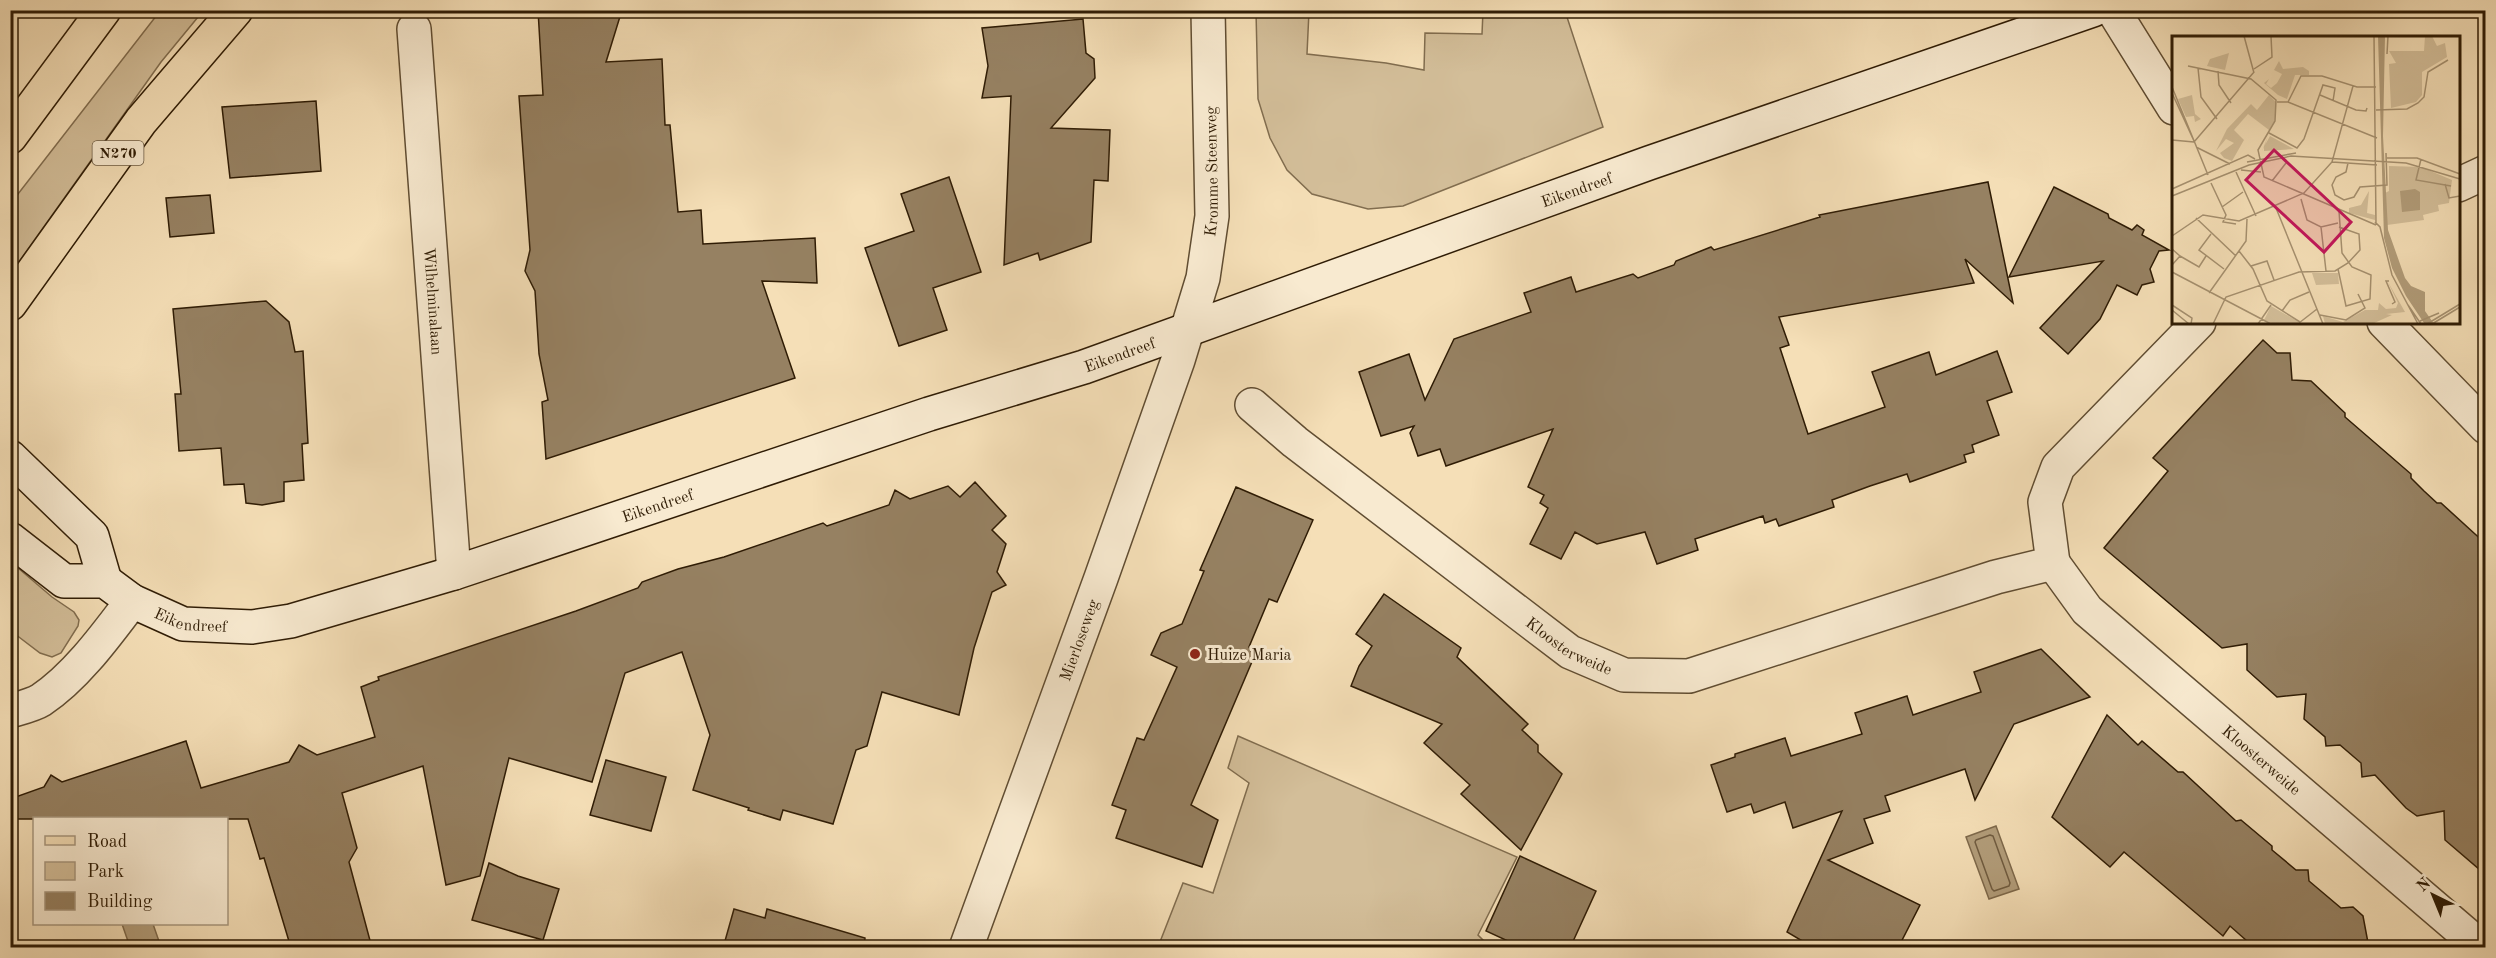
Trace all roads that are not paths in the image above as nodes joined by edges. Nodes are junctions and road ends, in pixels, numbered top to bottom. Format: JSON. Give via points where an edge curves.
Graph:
{"nodes":[{"id":1,"x":104,"y":10,"type":"edge"},
{"id":2,"x":236,"y":10,"type":"edge"},
{"id":3,"x":1208,"y":10,"type":"edge"},
{"id":4,"x":2093,"y":10,"type":"edge"},
{"id":5,"x":2113,"y":10,"type":"edge"},
{"id":6,"x":414,"y":29,"type":"dead end"},
{"id":7,"x":2172,"y":105,"type":"edge"},
{"id":8,"x":10,"y":137,"type":"edge"},
{"id":9,"x":2486,"y":172,"type":"edge"},
{"id":10,"x":2460,"y":184,"type":"edge"},
{"id":11,"x":10,"y":303,"type":"edge"},
{"id":12,"x":2197,"y":324,"type":"edge"},
{"id":13,"x":2386,"y":324,"type":"edge"},
{"id":14,"x":1188,"y":329,"type":"junction"},
{"id":15,"x":1252,"y":405,"type":"dead end"},
{"id":16,"x":2486,"y":427,"type":"edge"},
{"id":17,"x":10,"y":457,"type":"edge"},
{"id":18,"x":10,"y":539,"type":"edge"},
{"id":19,"x":2053,"y":563,"type":"junction"},
{"id":20,"x":454,"y":573,"type":"junction"},
{"id":21,"x":105,"y":581,"type":"junction"},
{"id":22,"x":132,"y":601,"type":"junction"},
{"id":23,"x":10,"y":711,"type":"edge"},
{"id":24,"x":966,"y":948,"type":"edge"},
{"id":25,"x":2482,"y":948,"type":"edge"}],
"edges":[{"from":1,"to":8,"type":"main road"},
{"from":2,"to":11,"type":"main road","number":"N270","via":[[141,121]]},
{"from":3,"to":14,"type":"street","name":"Kromme Steenweg","via":[[1212,216],[1207,261]]},
{"from":4,"to":14,"type":"street","name":"Eikendreef"},
{"from":5,"to":7,"type":"street"},
{"from":6,"to":20,"type":"street","name":"Wilhelminalaan"},
{"from":9,"to":10,"type":"street"},
{"from":12,"to":19,"type":"street","name":"Kloosterweide","via":[[2058,467],[2045,502]]},
{"from":13,"to":16,"type":"street"},
{"from":14,"to":20,"type":"street","name":"Eikendreef","via":[[1084,367],[929,414]]},
{"from":14,"to":24,"type":"street","name":"Mierloseweg"},
{"from":15,"to":19,"type":"street","name":"Kloosterweide","via":[[1570,652],[1624,675],[1689,676],[1996,577]]},
{"from":17,"to":21,"type":"street","via":[[92,536]]},
{"from":18,"to":21,"type":"street","via":[[64,581]]},
{"from":19,"to":25,"type":"street","name":"Kloosterweide","via":[[2087,609]]},
{"from":20,"to":22,"type":"street","name":"Eikendreef","via":[[291,621],[252,627],[183,624]]},
{"from":21,"to":22,"type":"street","name":"Eikendreef"},
{"from":22,"to":23,"type":"street","name":"Eikendreef","via":[[67,678],[40,701]]}]}
